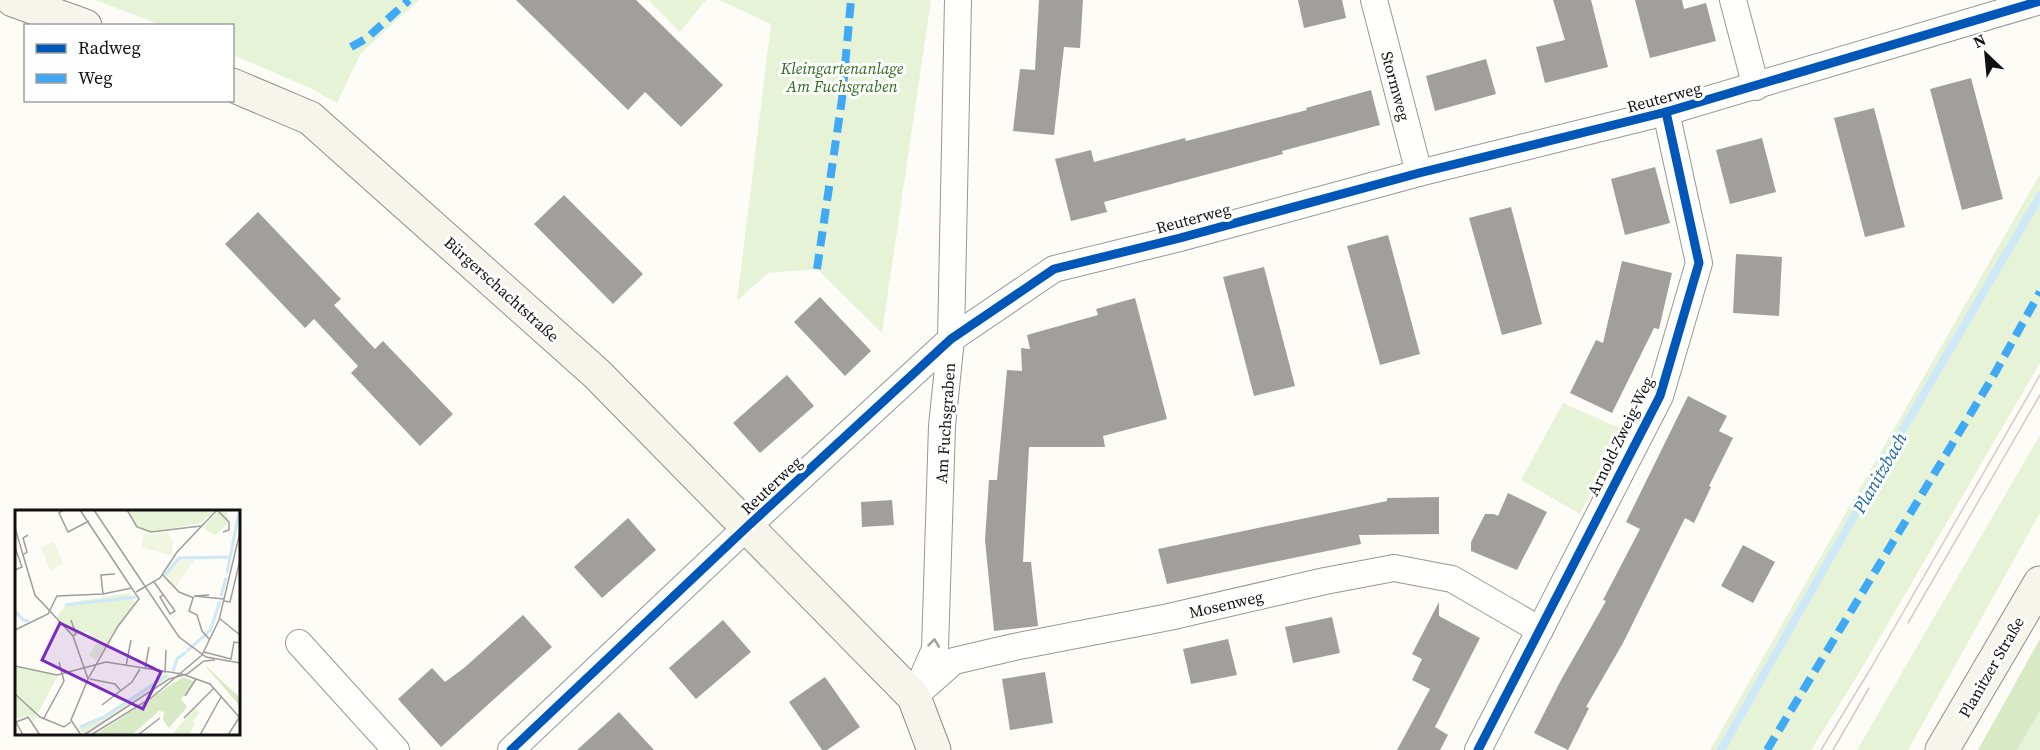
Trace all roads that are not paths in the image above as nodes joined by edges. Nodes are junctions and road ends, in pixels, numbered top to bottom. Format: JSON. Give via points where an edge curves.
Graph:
{"nodes":[{"id":1,"x":13,"y":0,"type":"edge"},
{"id":2,"x":958,"y":0,"type":"edge"},
{"id":3,"x":1374,"y":0,"type":"edge"},
{"id":4,"x":1733,"y":0,"type":"edge"},
{"id":5,"x":2040,"y":1,"type":"edge"},
{"id":6,"x":79,"y":24,"type":"edge"},
{"id":7,"x":234,"y":87,"type":"edge"},
{"id":8,"x":1756,"y":87,"type":"junction"},
{"id":9,"x":1666,"y":112,"type":"junction"},
{"id":10,"x":1419,"y":173,"type":"junction"},
{"id":11,"x":951,"y":339,"type":"junction"},
{"id":12,"x":748,"y":526,"type":"junction"},
{"id":13,"x":2040,"y":583,"type":"edge"},
{"id":14,"x":1540,"y":630,"type":"junction"},
{"id":15,"x":299,"y":643,"type":"dead end"},
{"id":16,"x":914,"y":697,"type":"junction"},
{"id":17,"x":396,"y":750,"type":"edge"},
{"id":18,"x":511,"y":750,"type":"edge"},
{"id":19,"x":934,"y":750,"type":"edge"},
{"id":20,"x":1478,"y":750,"type":"edge"},
{"id":21,"x":1942,"y":750,"type":"edge"}],
"edges":[{"from":1,"to":6,"type":"main road"},
{"from":2,"to":11,"type":"street","name":"Am Fuchsgraben"},
{"from":3,"to":10,"type":"street","name":"Stormweg"},
{"from":4,"to":8,"type":"street"},
{"from":5,"to":8,"type":"street","name":"Reuterweg"},
{"from":7,"to":12,"type":"main road","name":"Bürgerschachtstraße","via":[[310,118],[597,374]]},
{"from":8,"to":9,"type":"street","name":"Reuterweg"},
{"from":9,"to":10,"type":"street","name":"Reuterweg"},
{"from":9,"to":14,"type":"street","name":"Arnold-Zweig-Weg","via":[[1699,263],[1660,396]]},
{"from":10,"to":11,"type":"street","name":"Reuterweg","via":[[1054,269]]},
{"from":11,"to":12,"type":"street","name":"Reuterweg"},
{"from":16,"to":11,"type":"street","name":"Am Fuchsgraben","one_way":true,"via":[[934,649],[942,426]]},
{"from":12,"to":16,"type":"main road"},
{"from":12,"to":18,"type":"street","name":"Reuterweg"},
{"from":13,"to":21,"type":"main road","name":"Planitzer Straße"},
{"from":14,"to":16,"type":"street","name":"Mosenweg","via":[[1452,579],[1394,568],[954,661]]},
{"from":14,"to":20,"type":"street","name":"Arnold-Zweig-Weg"},
{"from":15,"to":17,"type":"street"},
{"from":16,"to":19,"type":"main road"}]}
